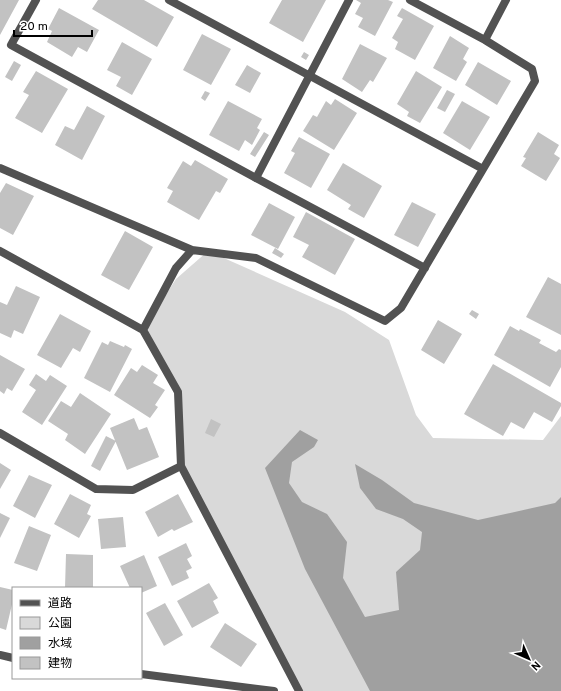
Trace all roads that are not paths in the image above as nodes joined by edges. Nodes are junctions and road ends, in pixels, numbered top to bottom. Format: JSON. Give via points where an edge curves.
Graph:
{"nodes":[{"id":1,"x":36,"y":0,"type":"edge"},
{"id":2,"x":169,"y":0,"type":"edge"},
{"id":3,"x":349,"y":0,"type":"edge"},
{"id":4,"x":410,"y":0,"type":"edge"},
{"id":5,"x":506,"y":0,"type":"edge"},
{"id":6,"x":485,"y":40,"type":"junction"},
{"id":7,"x":310,"y":76,"type":"junction"},
{"id":8,"x":0,"y":168,"type":"edge"},
{"id":9,"x":484,"y":169,"type":"junction"},
{"id":10,"x":256,"y":178,"type":"junction"},
{"id":11,"x":192,"y":250,"type":"junction"},
{"id":12,"x":0,"y":251,"type":"edge"},
{"id":13,"x":425,"y":268,"type":"junction"},
{"id":14,"x":143,"y":330,"type":"junction"},
{"id":15,"x":0,"y":433,"type":"edge"},
{"id":16,"x":181,"y":466,"type":"junction"},
{"id":17,"x":0,"y":655,"type":"edge"},
{"id":18,"x":12,"y":658,"type":"edge"},
{"id":19,"x":142,"y":674,"type":"edge"},
{"id":20,"x":274,"y":691,"type":"edge"},
{"id":21,"x":299,"y":691,"type":"edge"}],
"edges":[{"from":1,"to":10,"type":"street","via":[[11,45]]},
{"from":2,"to":7,"type":"street"},
{"from":3,"to":7,"type":"street"},
{"from":4,"to":6,"type":"street"},
{"from":5,"to":6,"type":"street"},
{"from":6,"to":9,"type":"street","via":[[532,69],[535,81]]},
{"from":7,"to":9,"type":"street"},
{"from":7,"to":10,"type":"street"},
{"from":8,"to":11,"type":"street"},
{"from":9,"to":13,"type":"street"},
{"from":10,"to":13,"type":"street"},
{"from":11,"to":13,"type":"street","via":[[256,258],[384,321],[401,308]]},
{"from":11,"to":14,"type":"street","via":[[176,268]]},
{"from":12,"to":14,"type":"street"},
{"from":14,"to":16,"type":"street","via":[[178,392]]},
{"from":15,"to":16,"type":"street","via":[[96,489],[133,490]]},
{"from":16,"to":21,"type":"street"},
{"from":17,"to":18,"type":"street"},
{"from":19,"to":20,"type":"street"}]}
